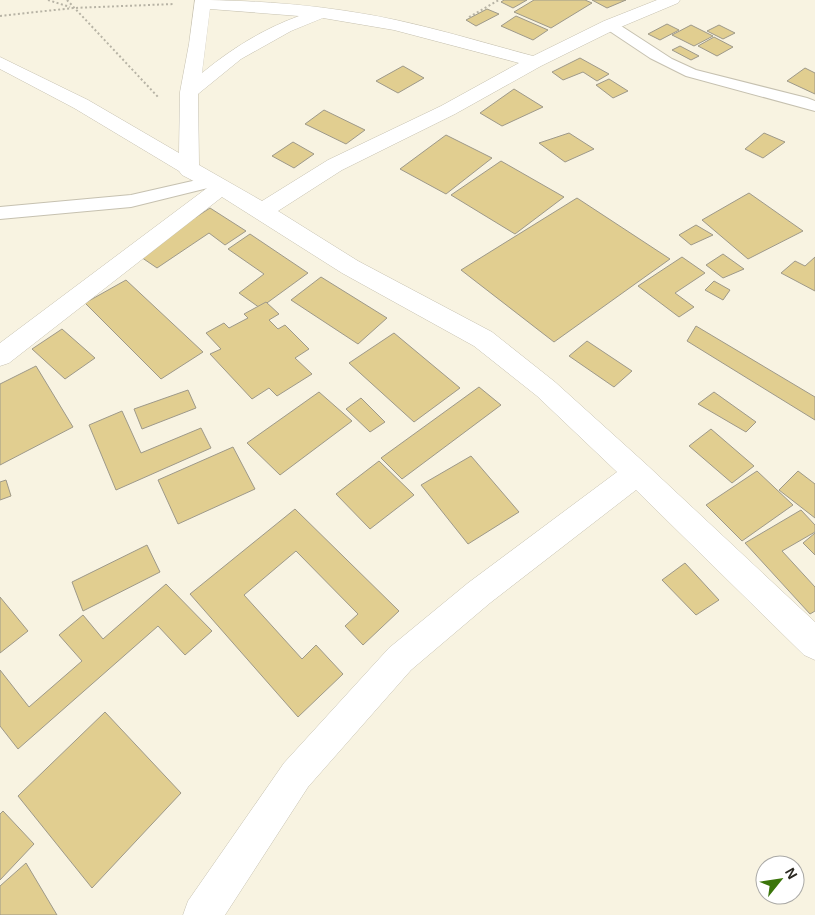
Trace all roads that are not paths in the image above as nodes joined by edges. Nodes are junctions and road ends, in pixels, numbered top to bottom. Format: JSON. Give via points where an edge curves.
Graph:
{"nodes":[{"id":1,"x":672,"y":0,"type":"edge"},
{"id":2,"x":360,"y":1,"type":"edge"},
{"id":3,"x":202,"y":2,"type":"edge"},
{"id":4,"x":323,"y":13,"type":"junction"},
{"id":5,"x":610,"y":25,"type":"junction"},
{"id":6,"x":0,"y":62,"type":"edge"},
{"id":7,"x":535,"y":62,"type":"junction"},
{"id":8,"x":189,"y":92,"type":"junction"},
{"id":9,"x":815,"y":106,"type":"edge"},
{"id":10,"x":206,"y":180,"type":"junction"},
{"id":11,"x":262,"y":211,"type":"junction"},
{"id":12,"x":0,"y":213,"type":"edge"},
{"id":13,"x":0,"y":356,"type":"edge"},
{"id":14,"x":637,"y":473,"type":"junction"},
{"id":15,"x":815,"y":644,"type":"edge"},
{"id":16,"x":202,"y":915,"type":"edge"}],
"edges":[{"from":1,"to":5,"type":"street"},
{"from":2,"to":4,"type":"street"},
{"from":3,"to":4,"type":"street"},
{"from":3,"to":8,"type":"street"},
{"from":4,"to":7,"type":"street","via":[[395,25]]},
{"from":4,"to":8,"type":"street","via":[[285,28],[235,55]]},
{"from":5,"to":7,"type":"street"},
{"from":5,"to":9,"type":"lane","via":[[675,66],[703,77]]},
{"from":6,"to":10,"type":"street","via":[[81,104]]},
{"from":7,"to":11,"type":"street","via":[[448,110],[335,165]]},
{"from":8,"to":10,"type":"street","via":[[189,130]]},
{"from":10,"to":11,"type":"street"},
{"from":10,"to":12,"type":"lane","via":[[131,201]]},
{"from":10,"to":13,"type":"street"},
{"from":11,"to":14,"type":"street","via":[[350,267],[483,339],[546,389]]},
{"from":14,"to":15,"type":"street"},
{"from":14,"to":16,"type":"street","via":[[479,593],[400,659],[296,775]]}]}
